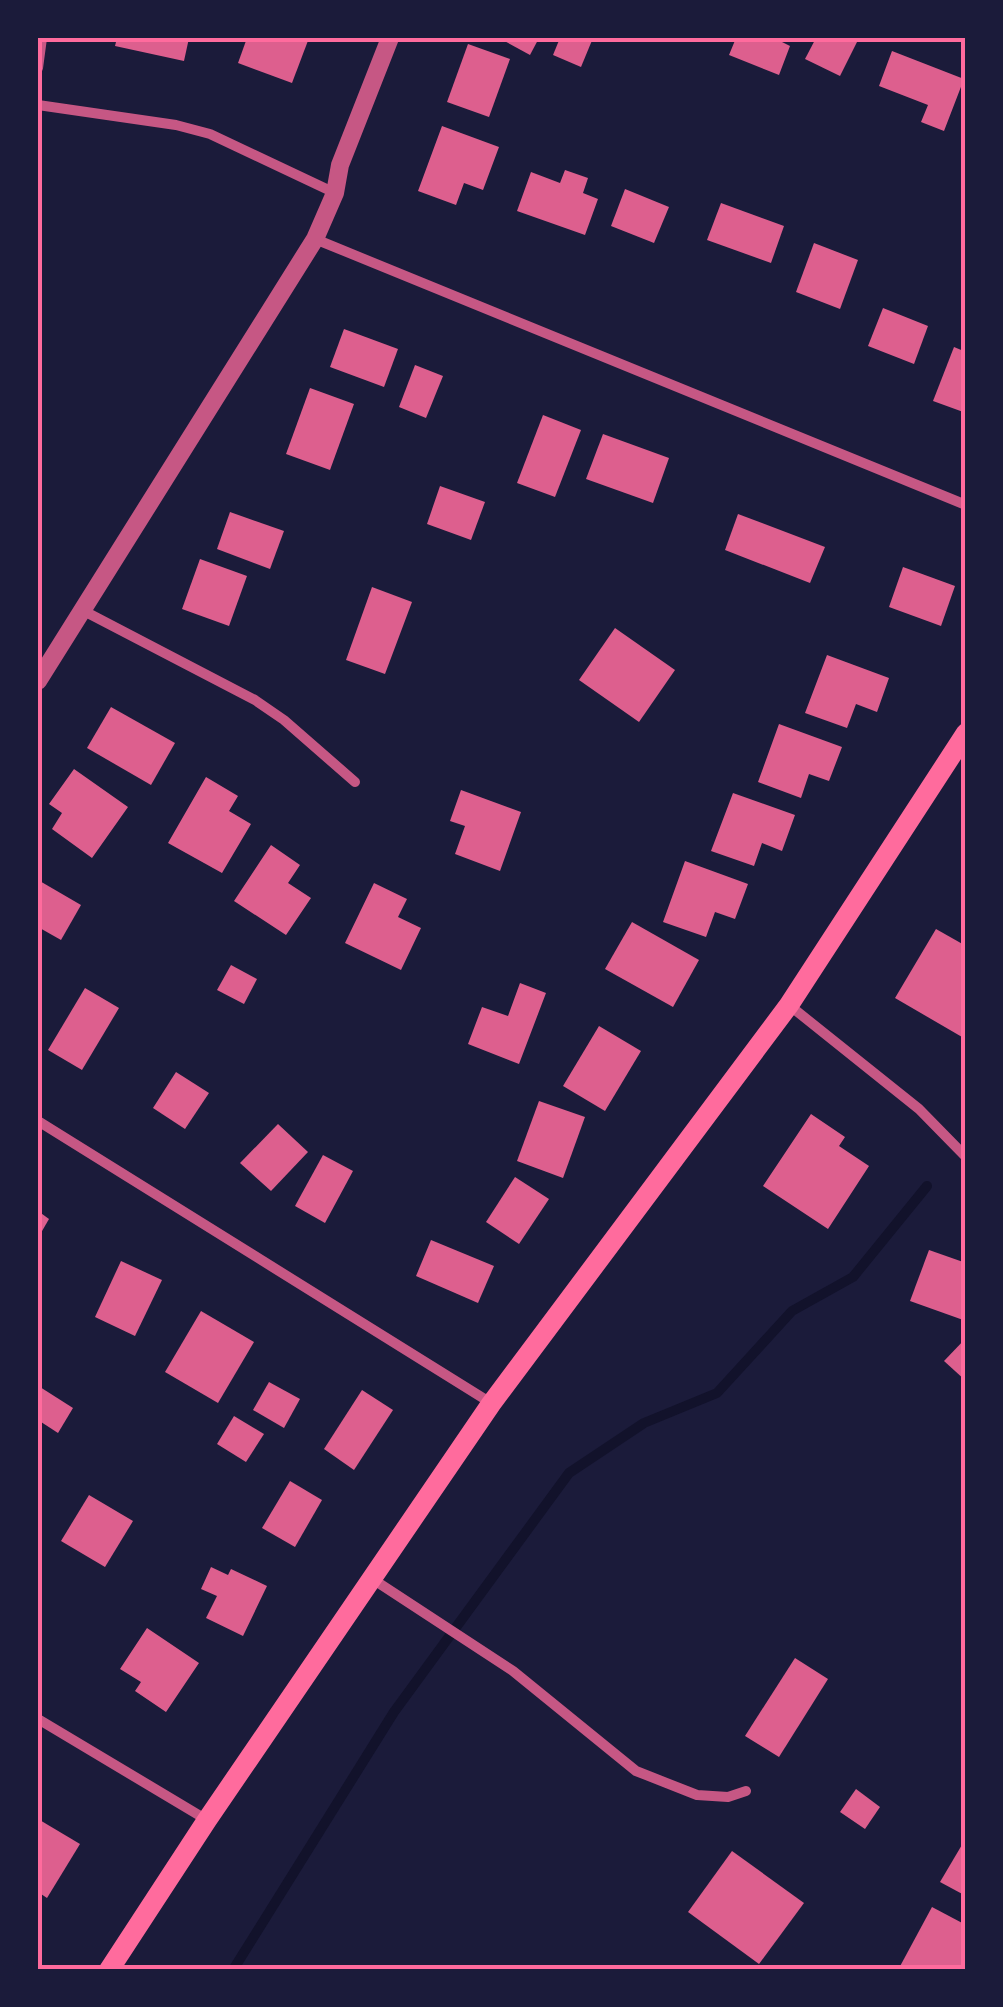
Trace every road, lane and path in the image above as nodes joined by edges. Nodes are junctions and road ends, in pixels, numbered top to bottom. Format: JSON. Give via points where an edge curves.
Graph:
{"nodes":[{"id":1,"x":42,"y":38,"type":"edge"},
{"id":2,"x":390,"y":38,"type":"edge"},
{"id":3,"x":38,"y":68,"type":"edge"},
{"id":4,"x":38,"y":105,"type":"edge"},
{"id":5,"x":335,"y":193,"type":"junction"},
{"id":6,"x":315,"y":239,"type":"junction"},
{"id":7,"x":966,"y":504,"type":"edge"},
{"id":8,"x":82,"y":610,"type":"junction"},
{"id":9,"x":38,"y":681,"type":"edge"},
{"id":10,"x":966,"y":733,"type":"edge"},
{"id":11,"x":356,"y":782,"type":"dead end"},
{"id":12,"x":789,"y":1005,"type":"junction"},
{"id":13,"x":38,"y":1122,"type":"edge"},
{"id":14,"x":966,"y":1157,"type":"edge"},
{"id":15,"x":491,"y":1404,"type":"junction"},
{"id":16,"x":371,"y":1578,"type":"junction"},
{"id":17,"x":38,"y":1719,"type":"edge"},
{"id":18,"x":746,"y":1791,"type":"dead end"},
{"id":19,"x":206,"y":1820,"type":"junction"},
{"id":20,"x":109,"y":1970,"type":"edge"}],
"edges":[{"from":1,"to":3,"type":"street"},
{"from":2,"to":5,"type":"street"},
{"from":4,"to":5,"type":"street","via":[[210,134]]},
{"from":5,"to":6,"type":"street"},
{"from":6,"to":7,"type":"street"},
{"from":6,"to":8,"type":"street"},
{"from":8,"to":9,"type":"street"},
{"from":8,"to":11,"type":"street","via":[[255,700]]},
{"from":10,"to":12,"type":"main road"},
{"from":12,"to":14,"type":"street","via":[[919,1110]]},
{"from":12,"to":15,"type":"main road"},
{"from":13,"to":15,"type":"street"},
{"from":15,"to":16,"type":"main road"},
{"from":16,"to":18,"type":"street","via":[[514,1671],[636,1771],[697,1795]]},
{"from":16,"to":19,"type":"main road"},
{"from":17,"to":19,"type":"street"},
{"from":19,"to":20,"type":"main road"}]}
